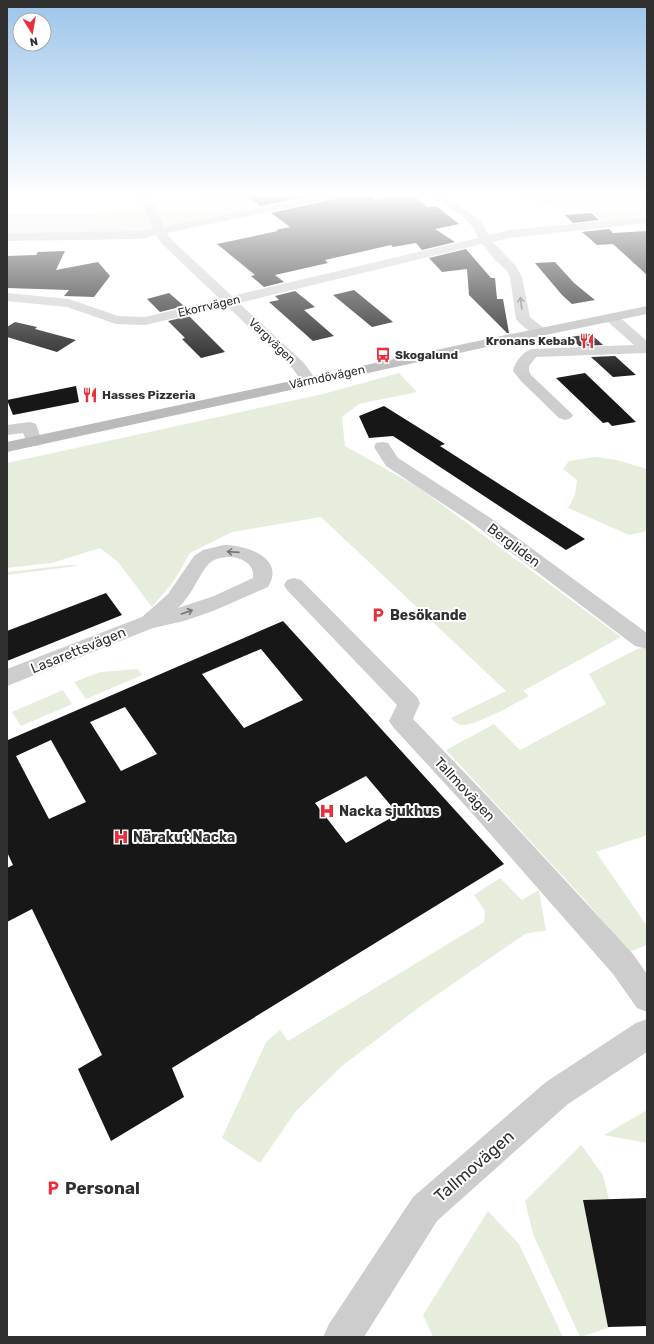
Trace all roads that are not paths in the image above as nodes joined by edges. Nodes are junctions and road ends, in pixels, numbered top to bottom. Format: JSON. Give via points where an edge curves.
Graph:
{"nodes":[{"id":1,"x":183,"y":257,"type":"edge"},
{"id":2,"x":415,"y":257,"type":"edge"},
{"id":3,"x":499,"y":257,"type":"edge"},
{"id":4,"x":7,"y":296,"type":"edge"},
{"id":5,"x":231,"y":301,"type":"junction"},
{"id":6,"x":647,"y":310,"type":"edge"},
{"id":7,"x":612,"y":318,"type":"junction"},
{"id":8,"x":542,"y":332,"type":"junction"},
{"id":9,"x":647,"y":349,"type":"edge"},
{"id":10,"x":309,"y":381,"type":"junction"},
{"id":11,"x":565,"y":415,"type":"dead end"},
{"id":12,"x":7,"y":430,"type":"edge"},
{"id":13,"x":34,"y":441,"type":"junction"},
{"id":14,"x":7,"y":447,"type":"edge"},
{"id":15,"x":382,"y":447,"type":"dead end"},
{"id":16,"x":294,"y":585,"type":"dead end"},
{"id":17,"x":149,"y":622,"type":"junction"},
{"id":18,"x":647,"y":642,"type":"edge"},
{"id":19,"x":7,"y":678,"type":"edge"},
{"id":20,"x":647,"y":998,"type":"edge"},
{"id":21,"x":647,"y":1034,"type":"edge"},
{"id":22,"x":342,"y":1337,"type":"edge"}],
"edges":[{"from":1,"to":5,"type":"street","name":"Vargvägen"},
{"from":2,"to":5,"type":"street","name":"Ekorrvägen"},
{"from":8,"to":3,"type":"street","one_way":true,"via":[[523,319],[516,277],[511,268]]},
{"from":4,"to":5,"type":"street","name":"Ekorrvägen","via":[[69,303],[116,320],[145,321]]},
{"from":5,"to":10,"type":"street","name":"Vargvägen","via":[[299,366]]},
{"from":6,"to":7,"type":"main road","name":"Värmdövägen"},
{"from":7,"to":8,"type":"main road","name":"Värmdövägen"},
{"from":7,"to":9,"type":"street"},
{"from":8,"to":10,"type":"main road","name":"Värmdövägen"},
{"from":9,"to":11,"type":"street","via":[[532,353],[522,365],[521,372]]},
{"from":10,"to":13,"type":"main road","name":"Värmdövägen"},
{"from":12,"to":13,"type":"street","via":[[30,427]]},
{"from":13,"to":14,"type":"main road","name":"Värmdövägen"},
{"from":15,"to":18,"type":"street","name":"Bergliden","via":[[392,462],[482,521]]},
{"from":16,"to":20,"type":"street","name":"Tallmovägen","via":[[409,702],[401,721],[623,964]]},
{"from":17,"to":17,"type":"street","name":"Lasarettsvägen","one_way":true,"via":[[165,620],[230,597],[261,582],[263,571],[260,564],[256,558],[241,553],[209,554],[199,561],[182,591],[166,609]]},
{"from":17,"to":19,"type":"street","name":"Lasarettsvägen"},
{"from":21,"to":22,"type":"street","name":"Tallmovägen","via":[[557,1093],[425,1210]]}]}
